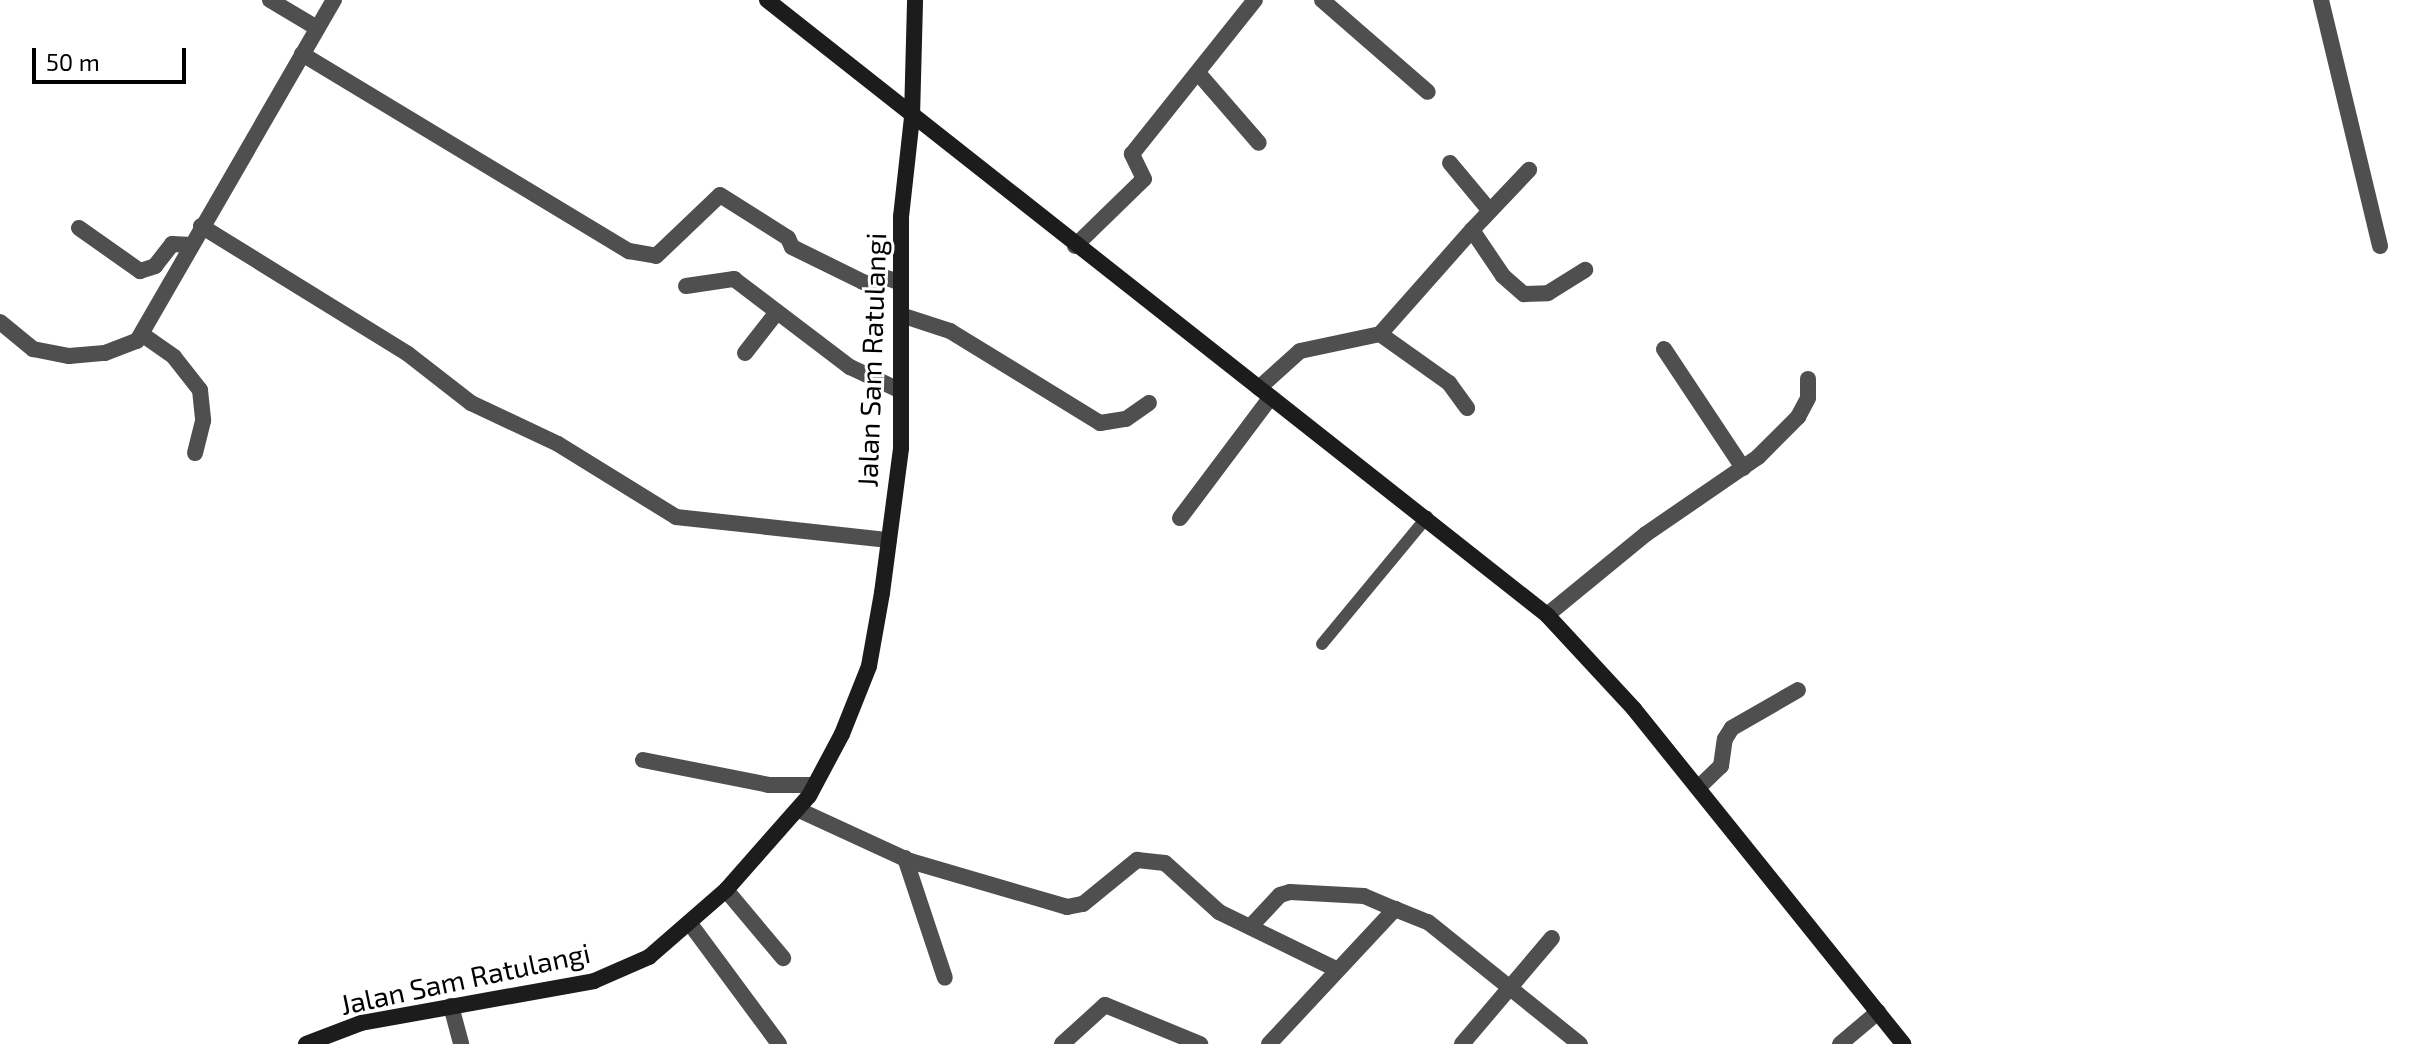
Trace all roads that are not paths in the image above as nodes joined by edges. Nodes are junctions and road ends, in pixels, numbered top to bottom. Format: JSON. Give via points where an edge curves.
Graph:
{"nodes":[{"id":1,"x":270,"y":0,"type":"edge"},
{"id":2,"x":334,"y":0,"type":"edge"},
{"id":3,"x":767,"y":0,"type":"edge"},
{"id":4,"x":915,"y":0,"type":"edge"},
{"id":5,"x":1255,"y":0,"type":"edge"},
{"id":6,"x":1322,"y":0,"type":"edge"},
{"id":7,"x":2321,"y":0,"type":"edge"},
{"id":8,"x":317,"y":28,"type":"junction"},
{"id":9,"x":302,"y":54,"type":"junction"},
{"id":10,"x":1199,"y":74,"type":"junction"},
{"id":11,"x":1428,"y":92,"type":"dead end"},
{"id":12,"x":912,"y":117,"type":"junction"},
{"id":13,"x":1259,"y":143,"type":"dead end"},
{"id":14,"x":1450,"y":163,"type":"dead end"},
{"id":15,"x":1529,"y":170,"type":"dead end"},
{"id":16,"x":1490,"y":211,"type":"junction"},
{"id":17,"x":201,"y":226,"type":"junction"},
{"id":18,"x":79,"y":228,"type":"dead end"},
{"id":19,"x":1472,"y":230,"type":"junction"},
{"id":20,"x":191,"y":245,"type":"junction"},
{"id":21,"x":1075,"y":246,"type":"junction"},
{"id":22,"x":2380,"y":246,"type":"dead end"},
{"id":23,"x":1585,"y":270,"type":"dead end"},
{"id":24,"x":901,"y":283,"type":"junction"},
{"id":25,"x":686,"y":286,"type":"dead end"},
{"id":26,"x":777,"y":312,"type":"junction"},
{"id":27,"x":901,"y":315,"type":"junction"},
{"id":28,"x":0,"y":322,"type":"edge"},
{"id":29,"x":1380,"y":334,"type":"junction"},
{"id":30,"x":143,"y":335,"type":"junction"},
{"id":31,"x":1664,"y":349,"type":"dead end"},
{"id":32,"x":745,"y":353,"type":"dead end"},
{"id":33,"x":1808,"y":379,"type":"dead end"},
{"id":34,"x":901,"y":391,"type":"junction"},
{"id":35,"x":1265,"y":393,"type":"junction"},
{"id":36,"x":1149,"y":403,"type":"dead end"},
{"id":37,"x":1467,"y":408,"type":"dead end"},
{"id":38,"x":195,"y":453,"type":"dead end"},
{"id":39,"x":1743,"y":468,"type":"junction"},
{"id":40,"x":1427,"y":517,"type":"junction"},
{"id":41,"x":1180,"y":518,"type":"dead end"},
{"id":42,"x":889,"y":540,"type":"junction"},
{"id":43,"x":1547,"y":615,"type":"junction"},
{"id":44,"x":1322,"y":644,"type":"dead end"},
{"id":45,"x":1798,"y":690,"type":"dead end"},
{"id":46,"x":643,"y":760,"type":"dead end"},
{"id":47,"x":814,"y":785,"type":"junction"},
{"id":48,"x":1698,"y":788,"type":"junction"},
{"id":49,"x":799,"y":810,"type":"junction"},
{"id":50,"x":905,"y":858,"type":"junction"},
{"id":51,"x":726,"y":890,"type":"junction"},
{"id":52,"x":1395,"y":909,"type":"junction"},
{"id":53,"x":691,"y":925,"type":"junction"},
{"id":54,"x":1251,"y":926,"type":"junction"},
{"id":55,"x":1552,"y":938,"type":"dead end"},
{"id":56,"x":783,"y":958,"type":"dead end"},
{"id":57,"x":1336,"y":969,"type":"junction"},
{"id":58,"x":945,"y":978,"type":"dead end"},
{"id":59,"x":1512,"y":990,"type":"junction"},
{"id":60,"x":451,"y":1006,"type":"junction"},
{"id":61,"x":1878,"y":1012,"type":"junction"},
{"id":62,"x":1575,"y":1042,"type":"edge"},
{"id":63,"x":306,"y":1044,"type":"edge"},
{"id":64,"x":461,"y":1044,"type":"edge"},
{"id":65,"x":779,"y":1044,"type":"edge"},
{"id":66,"x":1062,"y":1044,"type":"edge"},
{"id":67,"x":1200,"y":1044,"type":"edge"},
{"id":68,"x":1269,"y":1044,"type":"edge"},
{"id":69,"x":1462,"y":1044,"type":"edge"},
{"id":70,"x":1840,"y":1044,"type":"edge"},
{"id":71,"x":1903,"y":1044,"type":"edge"}],
"edges":[{"from":1,"to":8,"type":"street"},
{"from":2,"to":8,"type":"street"},
{"from":3,"to":12,"type":"main road"},
{"from":4,"to":12,"type":"main road","name":"Jalan Sam Ratulangi"},
{"from":5,"to":10,"type":"street"},
{"from":6,"to":11,"type":"street"},
{"from":7,"to":22,"type":"street"},
{"from":8,"to":9,"type":"street"},
{"from":9,"to":17,"type":"street"},
{"from":9,"to":24,"type":"street","via":[[629,251],[656,256],[720,195],[788,238],[794,248],[863,282],[872,285],[884,277]]},
{"from":10,"to":13,"type":"street"},
{"from":10,"to":21,"type":"street","via":[[1131,156],[1144,179]]},
{"from":12,"to":21,"type":"main road"},
{"from":12,"to":24,"type":"main road","name":"Jalan Sam Ratulangi","via":[[901,217]]},
{"from":14,"to":16,"type":"street"},
{"from":15,"to":16,"type":"street"},
{"from":16,"to":19,"type":"street"},
{"from":17,"to":20,"type":"street"},
{"from":17,"to":42,"type":"street","via":[[408,354],[471,403],[558,444],[676,517]]},
{"from":18,"to":20,"type":"street","via":[[140,271],[155,266],[172,244]]},
{"from":19,"to":23,"type":"street","via":[[1503,276],[1524,294],[1548,293]]},
{"from":19,"to":29,"type":"street"},
{"from":20,"to":30,"type":"street"},
{"from":21,"to":35,"type":"main road"},
{"from":24,"to":27,"type":"main road","name":"Jalan Sam Ratulangi"},
{"from":25,"to":26,"type":"street","via":[[734,279]]},
{"from":26,"to":32,"type":"street"},
{"from":26,"to":34,"type":"street","via":[[850,367]]},
{"from":27,"to":34,"type":"main road","name":"Jalan Sam Ratulangi"},
{"from":27,"to":36,"type":"street","via":[[950,331],[1100,423],[1126,419]]},
{"from":28,"to":30,"type":"street","via":[[33,349],[69,356],[129,348]]},
{"from":29,"to":35,"type":"street","via":[[1300,351]]},
{"from":29,"to":37,"type":"street","via":[[1449,383]]},
{"from":30,"to":38,"type":"street","via":[[174,357],[200,390],[203,421]]},
{"from":31,"to":39,"type":"street"},
{"from":33,"to":39,"type":"street","via":[[1808,398],[1798,417]]},
{"from":34,"to":42,"type":"main road","name":"Jalan Sam Ratulangi","via":[[901,448]]},
{"from":35,"to":40,"type":"main road"},
{"from":35,"to":41,"type":"street"},
{"from":39,"to":43,"type":"street","via":[[1646,534]]},
{"from":40,"to":43,"type":"main road"},
{"from":40,"to":44,"type":"lane"},
{"from":42,"to":47,"type":"main road","name":"Jalan Sam Ratulangi","via":[[869,666],[842,734]]},
{"from":43,"to":48,"type":"main road"},
{"from":45,"to":48,"type":"street","via":[[1727,732],[1721,766]]},
{"from":46,"to":47,"type":"street","via":[[769,785]]},
{"from":47,"to":49,"type":"main road","name":"Jalan Sam Ratulangi"},
{"from":48,"to":61,"type":"main road"},
{"from":49,"to":50,"type":"street"},
{"from":49,"to":51,"type":"main road","name":"Jalan Sam Ratulangi"},
{"from":50,"to":54,"type":"street","via":[[1067,907],[1083,904],[1137,860],[1165,863],[1219,912]]},
{"from":50,"to":58,"type":"street"},
{"from":51,"to":53,"type":"main road","name":"Jalan Sam Ratulangi"},
{"from":51,"to":56,"type":"street"},
{"from":52,"to":54,"type":"street","via":[[1373,897],[1290,892],[1280,895]]},
{"from":52,"to":57,"type":"street"},
{"from":52,"to":59,"type":"street","via":[[1428,922]]},
{"from":53,"to":60,"type":"main road","name":"Jalan Sam Ratulangi","via":[[649,957],[594,981]]},
{"from":53,"to":65,"type":"street"},
{"from":54,"to":57,"type":"street"},
{"from":55,"to":59,"type":"street"},
{"from":57,"to":68,"type":"street"},
{"from":59,"to":62,"type":"street"},
{"from":59,"to":69,"type":"street"},
{"from":60,"to":63,"type":"main road","name":"Jalan Sam Ratulangi","via":[[361,1023]]},
{"from":60,"to":64,"type":"street"},
{"from":61,"to":70,"type":"street"},
{"from":61,"to":71,"type":"main road"},
{"from":66,"to":67,"type":"street","via":[[1105,1005]]}]}
